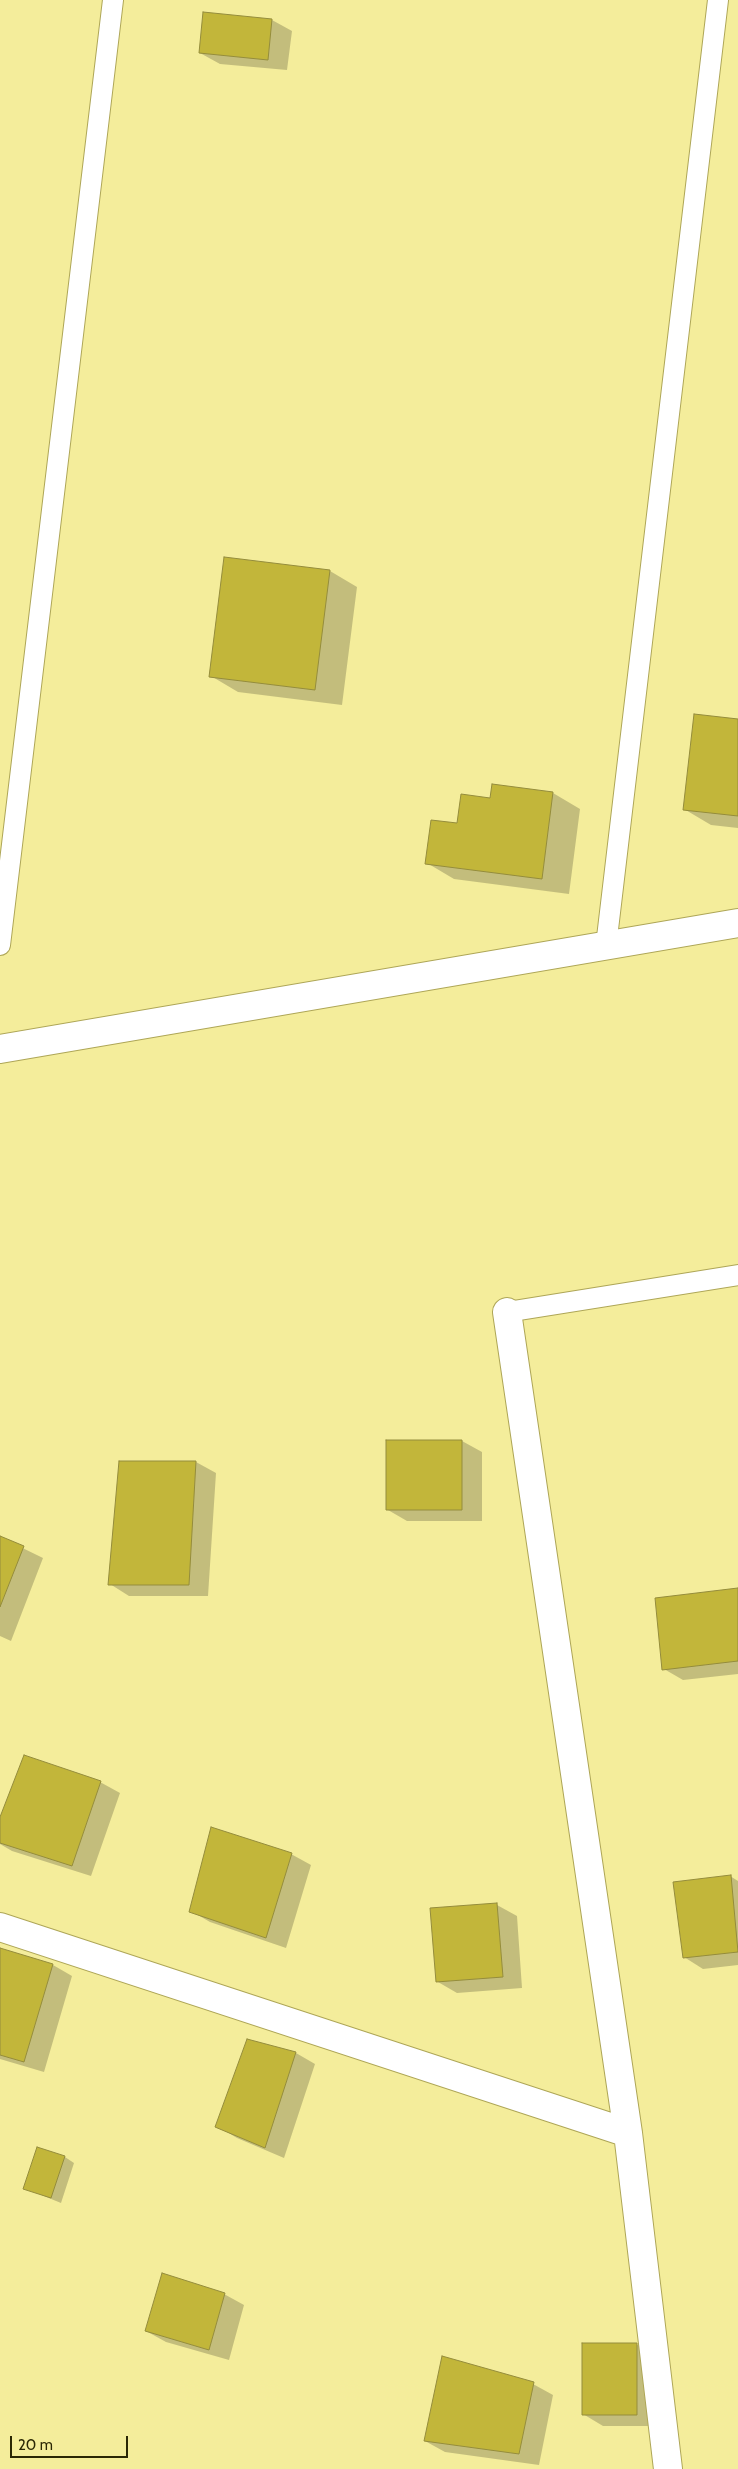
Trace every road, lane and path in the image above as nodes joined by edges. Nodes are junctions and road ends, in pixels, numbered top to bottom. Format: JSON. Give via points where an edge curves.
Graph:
{"nodes":[{"id":1,"x":113,"y":0,"type":"edge"},
{"id":2,"x":718,"y":0,"type":"edge"},
{"id":3,"x":738,"y":923,"type":"edge"},
{"id":4,"x":0,"y":945,"type":"edge"},
{"id":5,"x":606,"y":946,"type":"junction"},
{"id":6,"x":0,"y":1049,"type":"edge"},
{"id":7,"x":738,"y":1275,"type":"edge"},
{"id":8,"x":507,"y":1312,"type":"joint"},
{"id":9,"x":0,"y":1927,"type":"edge"},
{"id":10,"x":628,"y":2133,"type":"junction"},
{"id":11,"x":668,"y":2469,"type":"edge"}],
"edges":[{"from":1,"to":4,"type":"lane"},
{"from":2,"to":5,"type":"lane"},
{"from":3,"to":5,"type":"street"},
{"from":5,"to":6,"type":"street"},
{"from":7,"to":8,"type":"lane"},
{"from":8,"to":10,"type":"street"},
{"from":9,"to":10,"type":"street"},
{"from":10,"to":11,"type":"street"}]}
